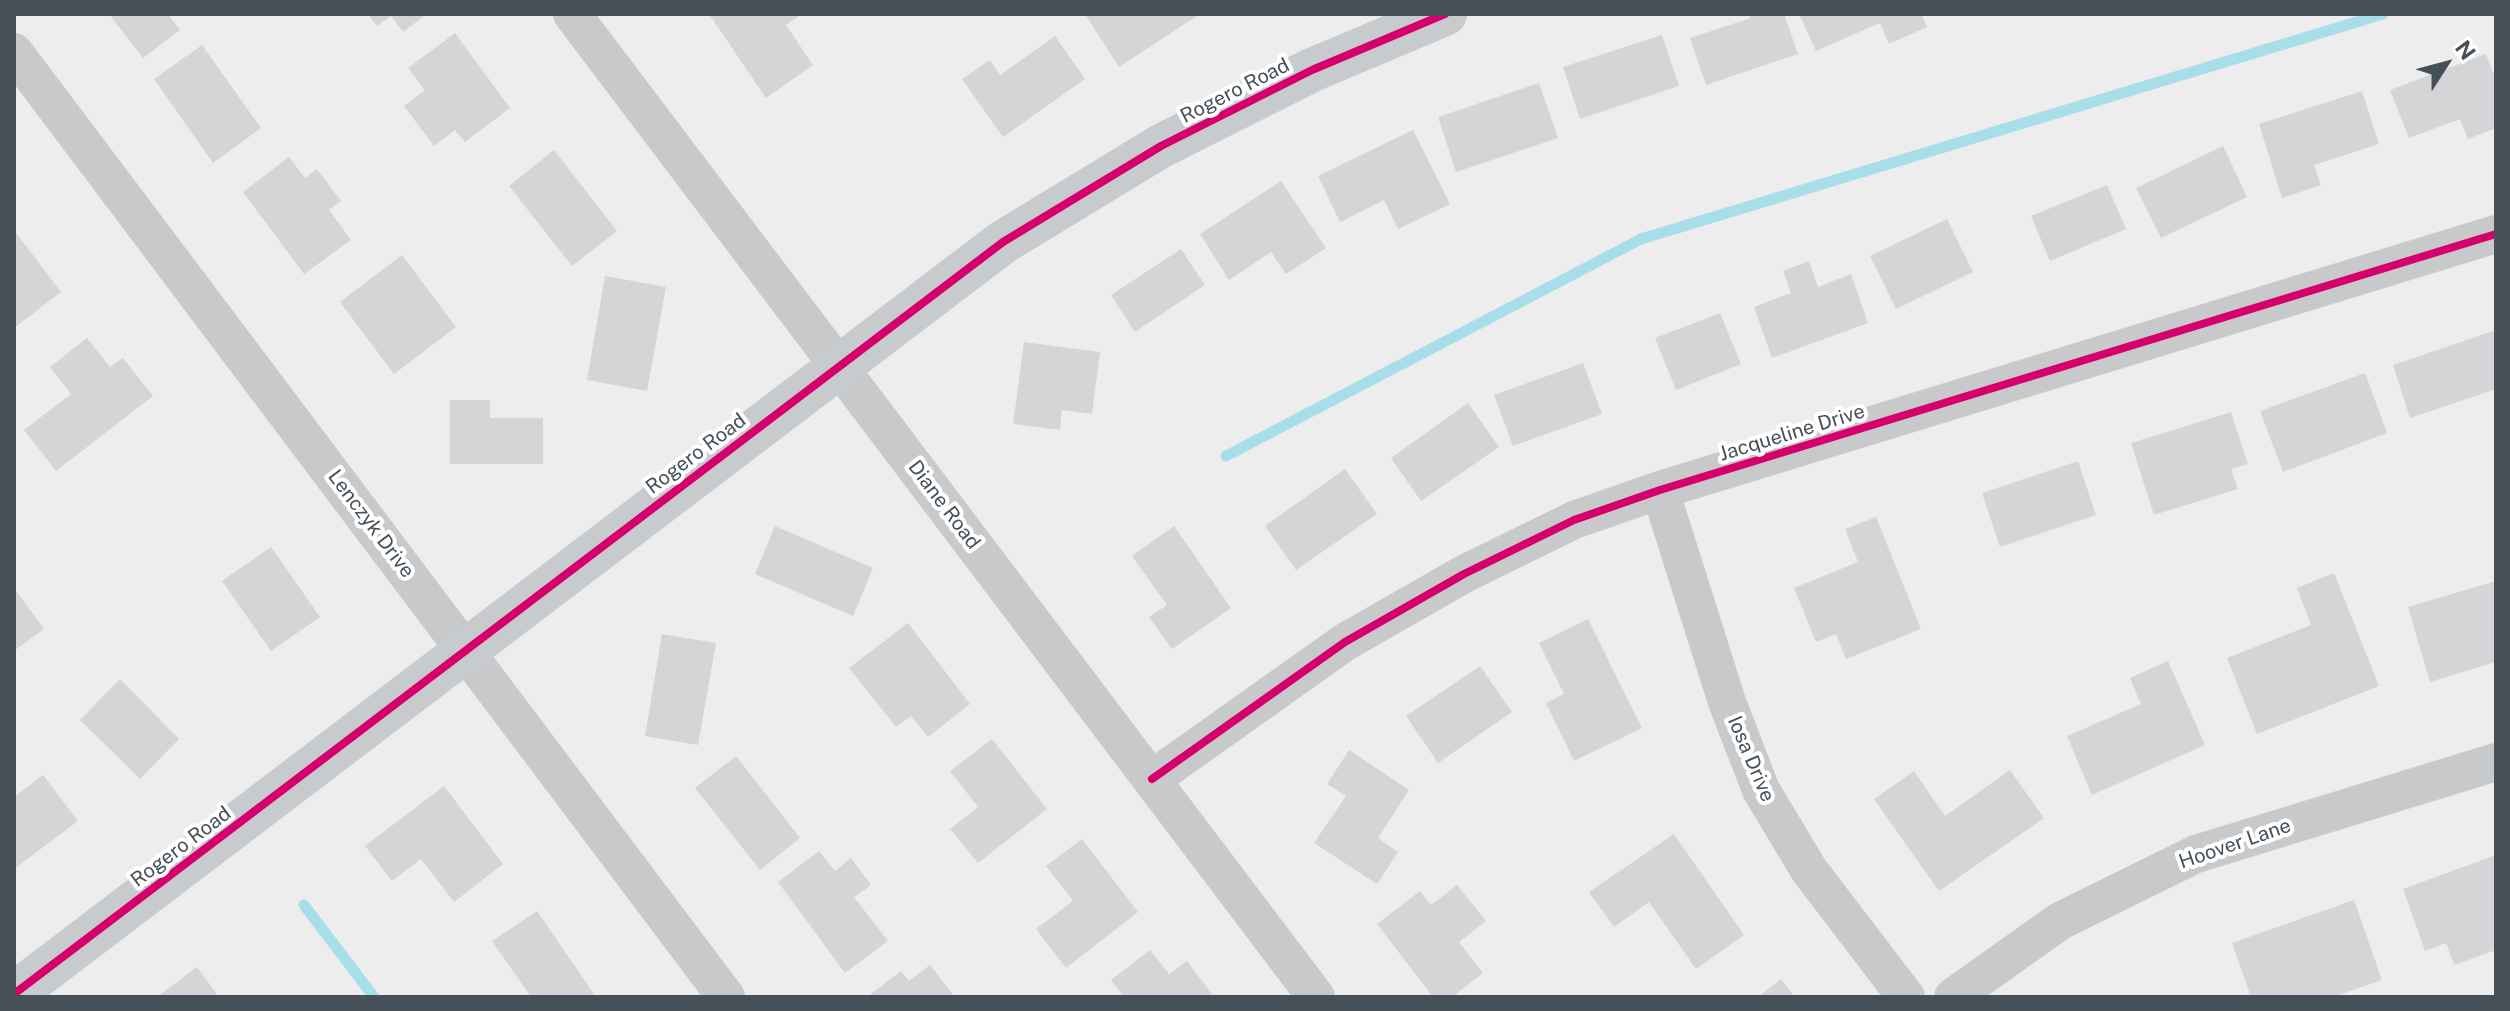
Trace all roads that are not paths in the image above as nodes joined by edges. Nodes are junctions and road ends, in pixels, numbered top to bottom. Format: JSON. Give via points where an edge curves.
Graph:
{"nodes":[{"id":1,"x":572,"y":14,"type":"edge"},
{"id":2,"x":1445,"y":14,"type":"edge"},
{"id":3,"x":14,"y":52,"type":"edge"},
{"id":4,"x":2496,"y":234,"type":"edge"},
{"id":5,"x":839,"y":365,"type":"junction"},
{"id":6,"x":1660,"y":490,"type":"junction"},
{"id":7,"x":465,"y":650,"type":"junction"},
{"id":8,"x":2496,"y":762,"type":"edge"},
{"id":9,"x":1152,"y":779,"type":"junction"},
{"id":10,"x":22,"y":993,"type":"edge"},
{"id":11,"x":726,"y":997,"type":"edge"},
{"id":12,"x":1316,"y":997,"type":"edge"},
{"id":13,"x":1906,"y":997,"type":"edge"},
{"id":14,"x":1953,"y":997,"type":"edge"}],
"edges":[{"from":1,"to":5,"type":"street","name":"Diane Road"},
{"from":2,"to":5,"type":"street","name":"Rogero Road","via":[[1312,70],[1161,146],[1003,242]]},
{"from":3,"to":7,"type":"street","name":"Lenczyk Drive"},
{"from":4,"to":6,"type":"street","name":"Jacqueline Drive"},
{"from":5,"to":7,"type":"street","name":"Rogero Road"},
{"from":5,"to":9,"type":"street","name":"Diane Road"},
{"from":6,"to":9,"type":"street","name":"Jacqueline Drive","via":[[1574,520],[1437,589],[1345,642]]},
{"from":6,"to":13,"type":"street","name":"Iosa Drive","via":[[1727,702],[1761,790],[1809,870]]},
{"from":7,"to":10,"type":"street","name":"Rogero Road"},
{"from":7,"to":11,"type":"street","name":"Lenczyk Drive"},
{"from":8,"to":14,"type":"street","name":"Hoover Lane","via":[[2196,854],[2060,921]]},
{"from":9,"to":12,"type":"street","name":"Diane Road"}]}
